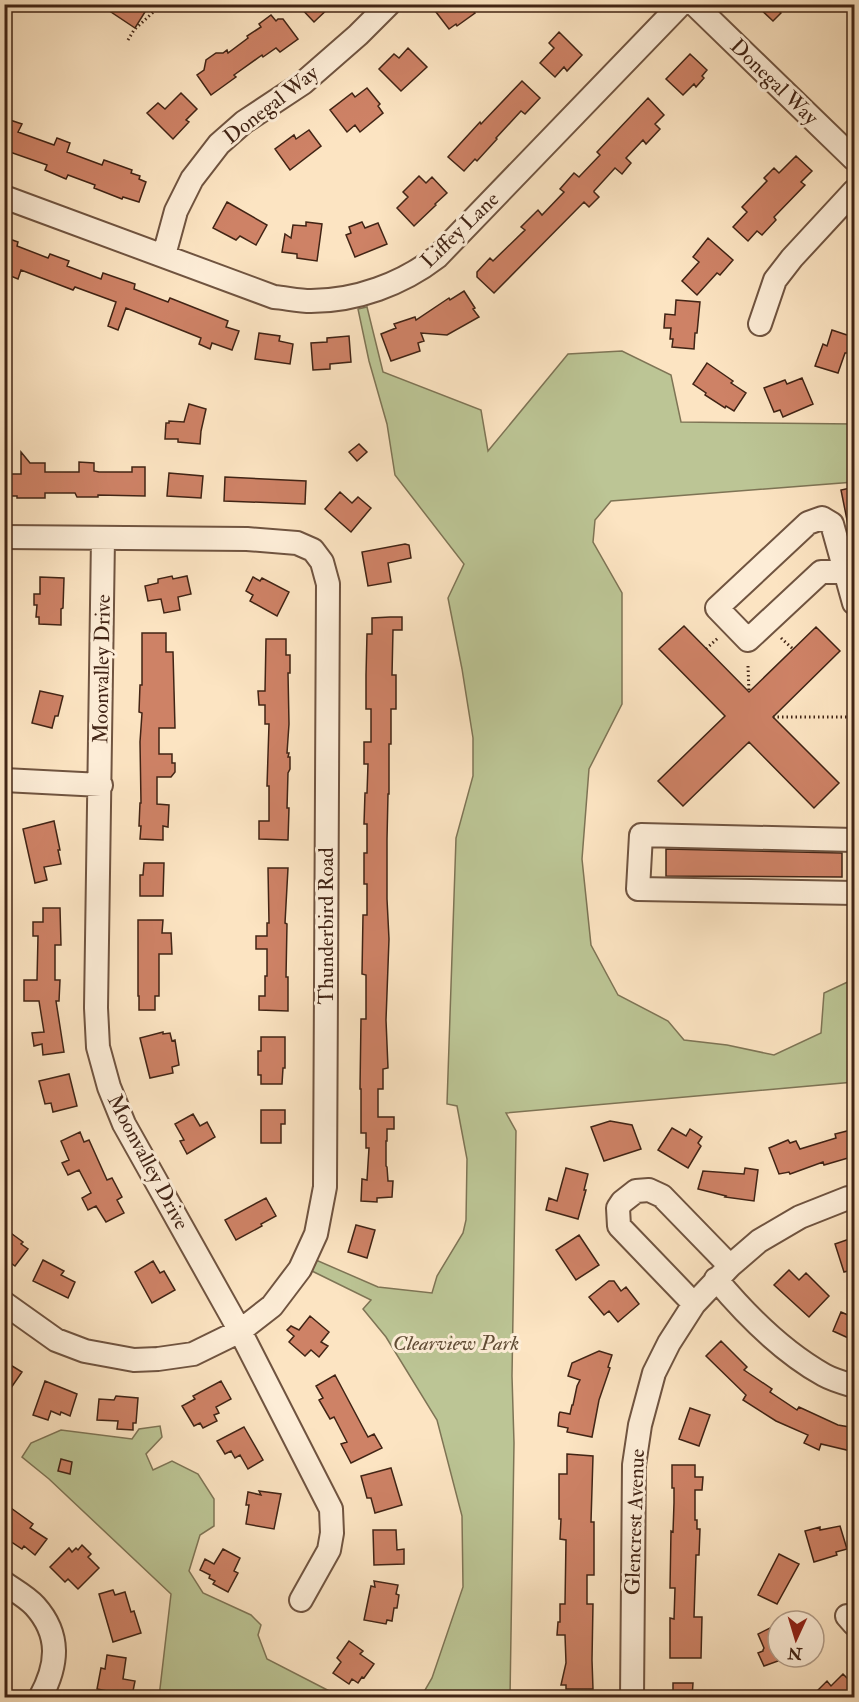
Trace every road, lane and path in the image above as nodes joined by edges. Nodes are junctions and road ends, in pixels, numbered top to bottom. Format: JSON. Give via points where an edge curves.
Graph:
{"nodes":[{"id":1,"x":74,"y":4,"type":"edge"},
{"id":2,"x":84,"y":4,"type":"edge"},
{"id":3,"x":162,"y":4,"type":"edge"},
{"id":4,"x":389,"y":4,"type":"edge"},
{"id":5,"x":681,"y":4,"type":"edge"},
{"id":6,"x":694,"y":4,"type":"edge"},
{"id":7,"x":128,"y":40,"type":"dead end"},
{"id":8,"x":855,"y":159,"type":"edge"},
{"id":9,"x":855,"y":191,"type":"edge"},
{"id":10,"x":4,"y":197,"type":"edge"},
{"id":11,"x":164,"y":255,"type":"junction"},
{"id":12,"x":760,"y":324,"type":"dead end"},
{"id":13,"x":4,"y":537,"type":"edge"},
{"id":14,"x":104,"y":538,"type":"junction"},
{"id":15,"x":846,"y":572,"type":"junction"},
{"id":16,"x":855,"y":603,"type":"edge"},
{"id":17,"x":718,"y":638,"type":"dead end"},
{"id":18,"x":781,"y":638,"type":"dead end"},
{"id":19,"x":706,"y":649,"type":"dead end"},
{"id":20,"x":793,"y":649,"type":"dead end"},
{"id":21,"x":748,"y":666,"type":"dead end"},
{"id":22,"x":749,"y":692,"type":"dead end"},
{"id":23,"x":773,"y":717,"type":"dead end"},
{"id":24,"x":855,"y":717,"type":"edge"},
{"id":25,"x":4,"y":780,"type":"edge"},
{"id":26,"x":100,"y":785,"type":"junction"},
{"id":27,"x":855,"y":840,"type":"edge"},
{"id":28,"x":855,"y":893,"type":"edge"},
{"id":29,"x":855,"y":1197,"type":"edge"},
{"id":30,"x":723,"y":1273,"type":"junction"},
{"id":31,"x":4,"y":1303,"type":"edge"},
{"id":32,"x":694,"y":1304,"type":"junction"},
{"id":33,"x":240,"y":1331,"type":"junction"},
{"id":34,"x":855,"y":1386,"type":"edge"},
{"id":35,"x":4,"y":1583,"type":"edge"},
{"id":36,"x":301,"y":1600,"type":"dead end"},
{"id":37,"x":40,"y":1698,"type":"edge"},
{"id":38,"x":632,"y":1698,"type":"edge"}],
"edges":[{"from":1,"to":2,"type":"path","via":[[79,8]]},
{"from":3,"to":7,"type":"path"},
{"from":4,"to":11,"type":"street","name":"Donegal Way","via":[[303,82],[219,144],[192,179],[176,211]]},
{"from":5,"to":11,"type":"street","name":"Liffey Lane","via":[[437,257],[389,285],[341,299],[274,297]]},
{"from":6,"to":8,"type":"street","name":"Donegal Way"},
{"from":9,"to":12,"type":"street","via":[[775,280]]},
{"from":10,"to":11,"type":"street","name":"Liffey Lane"},
{"from":13,"to":14,"type":"street","name":"Thunderbird Road"},
{"from":14,"to":26,"type":"street","name":"Moonvalley Drive"},
{"from":14,"to":33,"type":"street","name":"Thunderbird Road","via":[[297,543],[313,550],[322,562],[328,584],[325,1187],[316,1234],[300,1269],[272,1306]]},
{"from":15,"to":15,"type":"street","via":[[832,524],[822,518],[808,523],[717,608],[748,640],[821,572]]},
{"from":15,"to":16,"type":"street"},
{"from":17,"to":19,"type":"path"},
{"from":18,"to":20,"type":"path"},
{"from":21,"to":22,"type":"path"},
{"from":23,"to":24,"type":"path"},
{"from":25,"to":26,"type":"street"},
{"from":26,"to":33,"type":"street","name":"Moonvalley Drive","via":[[98,1047],[124,1124]]},
{"from":27,"to":28,"type":"street","via":[[641,834],[638,889]]},
{"from":29,"to":30,"type":"street","name":"Glencrest Avenue","via":[[800,1217],[759,1241]]},
{"from":30,"to":32,"type":"street","name":"Glencrest Avenue"},
{"from":30,"to":32,"type":"street","via":[[704,1239],[662,1196],[649,1190],[636,1191],[622,1202],[618,1208],[619,1227]]},
{"from":30,"to":34,"type":"street","via":[[738,1306],[796,1357],[826,1376]]},
{"from":31,"to":33,"type":"street","name":"Thunderbird Road","via":[[56,1340],[85,1351],[135,1359],[193,1354]]},
{"from":32,"to":38,"type":"street","name":"Glencrest Avenue","via":[[654,1373],[640,1425],[634,1465]]},
{"from":33,"to":36,"type":"street","name":"Moonvalley Drive","via":[[331,1509],[329,1550]]},
{"from":35,"to":37,"type":"street","via":[[34,1604],[49,1623],[54,1663]]}]}
